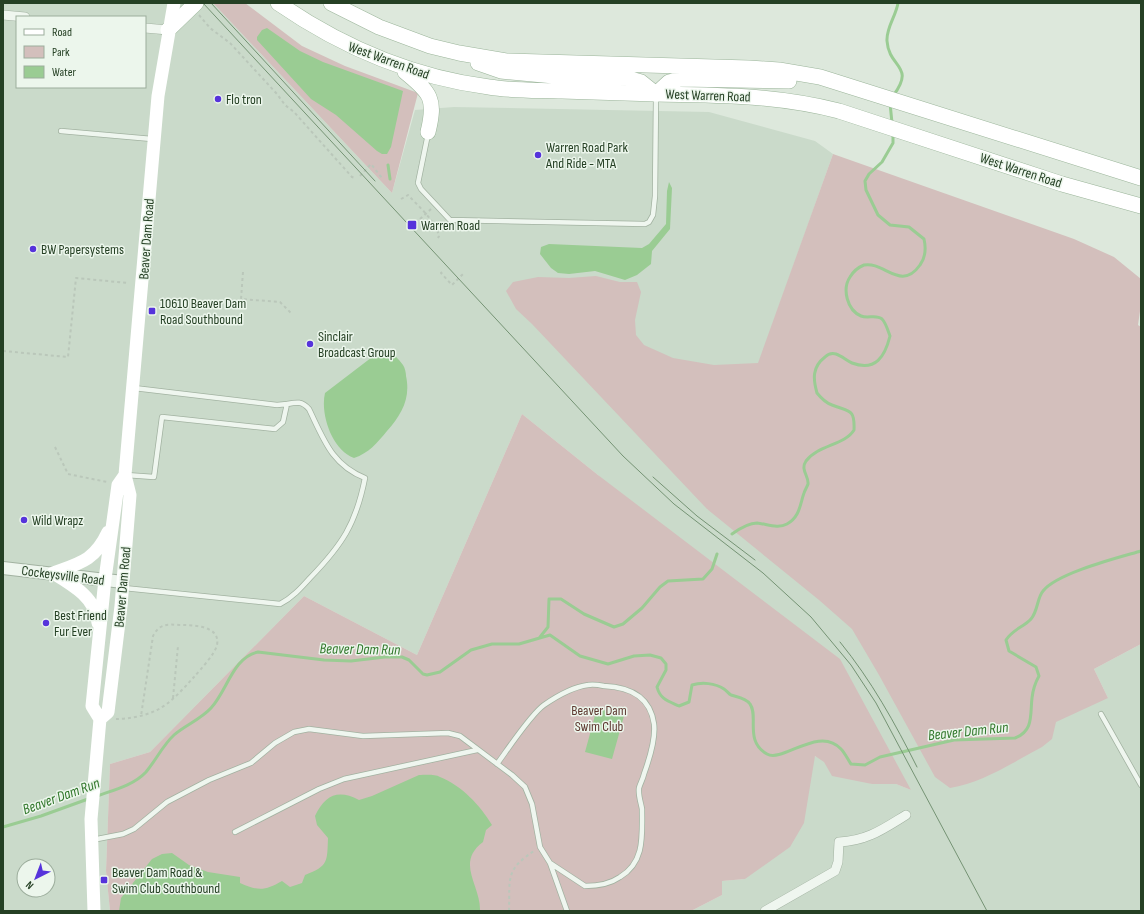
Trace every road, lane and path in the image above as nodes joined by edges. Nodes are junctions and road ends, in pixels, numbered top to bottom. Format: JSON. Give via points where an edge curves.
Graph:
{"nodes":[{"id":1,"x":174,"y":3,"type":"edge"},
{"id":2,"x":278,"y":3,"type":"edge"},
{"id":3,"x":331,"y":3,"type":"edge"},
{"id":4,"x":196,"y":8,"type":"edge"},
{"id":5,"x":3,"y":15,"type":"edge"},
{"id":6,"x":16,"y":16,"type":"edge"},
{"id":7,"x":146,"y":28,"type":"edge"},
{"id":8,"x":168,"y":30,"type":"junction"},
{"id":9,"x":430,"y":46,"type":"junction"},
{"id":10,"x":398,"y":66,"type":"junction"},
{"id":11,"x":850,"y":86,"type":"junction"},
{"id":12,"x":656,"y":94,"type":"junction"},
{"id":13,"x":62,"y":131,"type":"dead end"},
{"id":14,"x":428,"y":132,"type":"joint"},
{"id":15,"x":154,"y":139,"type":"junction"},
{"id":16,"x":360,"y":176,"type":"dead end"},
{"id":17,"x":355,"y":178,"type":"dead end"},
{"id":18,"x":382,"y":178,"type":"dead end"},
{"id":19,"x":1141,"y":178,"type":"edge"},
{"id":20,"x":401,"y":199,"type":"dead end"},
{"id":21,"x":1141,"y":206,"type":"edge"},
{"id":22,"x":425,"y":214,"type":"junction"},
{"id":23,"x":420,"y":218,"type":"dead end"},
{"id":24,"x":416,"y":222,"type":"dead end"},
{"id":25,"x":409,"y":229,"type":"dead end"},
{"id":26,"x":438,"y":238,"type":"dead end"},
{"id":27,"x":243,"y":272,"type":"dead end"},
{"id":28,"x":442,"y":272,"type":"dead end"},
{"id":29,"x":464,"y":274,"type":"dead end"},
{"id":30,"x":128,"y":283,"type":"dead end"},
{"id":31,"x":291,"y":313,"type":"dead end"},
{"id":32,"x":3,"y":351,"type":"edge"},
{"id":33,"x":133,"y":388,"type":"junction"},
{"id":34,"x":287,"y":404,"type":"junction"},
{"id":35,"x":55,"y":447,"type":"dead end"},
{"id":36,"x":125,"y":475,"type":"junction"},
{"id":37,"x":110,"y":483,"type":"dead end"},
{"id":38,"x":114,"y":515,"type":"junction"},
{"id":39,"x":3,"y":568,"type":"edge"},
{"id":40,"x":53,"y":573,"type":"junction"},
{"id":41,"x":105,"y":580,"type":"junction"},
{"id":42,"x":123,"y":585,"type":"junction"},
{"id":43,"x":99,"y":643,"type":"junction"},
{"id":44,"x":178,"y":646,"type":"dead end"},
{"id":45,"x":173,"y":699,"type":"junction"},
{"id":46,"x":1101,"y":714,"type":"dead end"},
{"id":47,"x":141,"y":716,"type":"junction"},
{"id":48,"x":100,"y":719,"type":"junction"},
{"id":49,"x":477,"y":750,"type":"junction"},
{"id":50,"x":497,"y":764,"type":"junction"},
{"id":51,"x":1141,"y":785,"type":"edge"},
{"id":52,"x":906,"y":815,"type":"dead end"},
{"id":53,"x":235,"y":832,"type":"dead end"},
{"id":54,"x":90,"y":840,"type":"junction"},
{"id":55,"x":540,"y":847,"type":"junction"},
{"id":56,"x":550,"y":863,"type":"junction"},
{"id":57,"x":94,"y":911,"type":"edge"},
{"id":58,"x":509,"y":911,"type":"edge"},
{"id":59,"x":567,"y":911,"type":"edge"},
{"id":60,"x":765,"y":911,"type":"edge"}],
"edges":[{"from":1,"to":8,"type":"main road","name":"Beaver Dam Road"},
{"from":2,"to":10,"type":"main road","name":"West Warren Road","via":[[336,39]]},
{"from":3,"to":9,"type":"main road","name":"West Warren Road","via":[[379,27]]},
{"from":4,"to":8,"type":"main road"},
{"from":4,"to":17,"type":"path","via":[[210,28],[230,43],[352,178]]},
{"from":5,"to":6,"type":"street"},
{"from":7,"to":8,"type":"street"},
{"from":8,"to":15,"type":"main road","name":"Beaver Dam Road"},
{"from":9,"to":11,"type":"main road","name":"West Warren Road","via":[[506,61],[779,70],[820,77]]},
{"from":9,"to":12,"type":"main road","via":[[501,71],[554,76],[627,78],[641,82]]},
{"from":10,"to":12,"type":"main road","name":"West Warren Road","via":[[455,82],[491,88]]},
{"from":10,"to":14,"type":"main road","via":[[423,86],[432,100]]},
{"from":11,"to":12,"type":"main road","via":[[771,80],[681,79],[669,82]]},
{"from":11,"to":19,"type":"main road","name":"West Warren Road"},
{"from":12,"to":14,"type":"lane","via":[[655,196],[653,215],[645,224],[450,220],[421,190],[418,183]]},
{"from":12,"to":21,"type":"main road","name":"West Warren Road","via":[[739,95],[813,104],[1062,184]]},
{"from":13,"to":15,"type":"lane"},
{"from":15,"to":33,"type":"main road","name":"Beaver Dam Road"},
{"from":16,"to":18,"type":"path","via":[[371,164]]},
{"from":20,"to":22,"type":"path","via":[[408,195]]},
{"from":22,"to":23,"type":"path"},
{"from":22,"to":26,"type":"path","via":[[437,228],[440,236]]},
{"from":24,"to":25,"type":"path"},
{"from":27,"to":31,"type":"path","via":[[241,298],[280,302]]},
{"from":28,"to":29,"type":"path","via":[[452,285]]},
{"from":30,"to":32,"type":"path","via":[[76,278],[68,357]]},
{"from":33,"to":34,"type":"lane","via":[[277,405]]},
{"from":33,"to":36,"type":"main road","name":"Beaver Dam Road"},
{"from":34,"to":36,"type":"lane","via":[[283,422],[275,429],[162,417],[154,477]]},
{"from":34,"to":42,"type":"lane","via":[[297,402],[305,405],[332,455],[351,473],[366,478],[348,532],[323,564],[298,591],[280,604]]},
{"from":35,"to":37,"type":"path","via":[[63,460],[66,472]]},
{"from":36,"to":38,"type":"main road","name":"Beaver Dam Road","via":[[118,485]]},
{"from":36,"to":42,"type":"main road","name":"Beaver Dam Road","via":[[130,495]]},
{"from":38,"to":40,"type":"main road","via":[[102,546],[95,553],[84,561]]},
{"from":38,"to":41,"type":"main road","name":"Beaver Dam Road"},
{"from":39,"to":40,"type":"street","name":"Cockeysville Road"},
{"from":40,"to":41,"type":"street","name":"Cockeysville Road"},
{"from":40,"to":43,"type":"main road","via":[[80,590],[92,605],[97,613]]},
{"from":41,"to":42,"type":"street","name":"Cockeysville Road"},
{"from":41,"to":43,"type":"main road","name":"Beaver Dam Road"},
{"from":42,"to":48,"type":"main road","name":"Beaver Dam Road","via":[[108,712]]},
{"from":43,"to":48,"type":"main road","name":"Beaver Dam Road","via":[[92,706]]},
{"from":44,"to":45,"type":"path"},
{"from":45,"to":47,"type":"path","via":[[158,710]]},
{"from":45,"to":47,"type":"path","via":[[202,668],[217,645],[212,631],[205,627],[172,624],[156,631]]},
{"from":46,"to":51,"type":"lane"},
{"from":47,"to":48,"type":"path"},
{"from":48,"to":54,"type":"main road","name":"Beaver Dam Road"},
{"from":49,"to":50,"type":"lane"},
{"from":49,"to":53,"type":"lane","via":[[344,779]]},
{"from":49,"to":54,"type":"lane","via":[[460,736],[448,733],[363,736],[309,729],[294,732],[274,743],[251,763],[209,780],[167,802],[134,829],[123,834]]},
{"from":50,"to":55,"type":"lane","via":[[525,786],[532,804]]},
{"from":50,"to":56,"type":"lane","via":[[543,706],[589,684],[630,690],[642,699],[651,714],[654,725],[639,789],[642,835],[635,865],[616,880],[602,885],[585,886]]},
{"from":52,"to":60,"type":"street","via":[[863,839],[839,842],[835,871]]},
{"from":54,"to":57,"type":"main road","name":"Beaver Dam Road"},
{"from":55,"to":56,"type":"lane"},
{"from":55,"to":58,"type":"path","via":[[515,865],[510,883]]},
{"from":56,"to":59,"type":"lane"}]}
